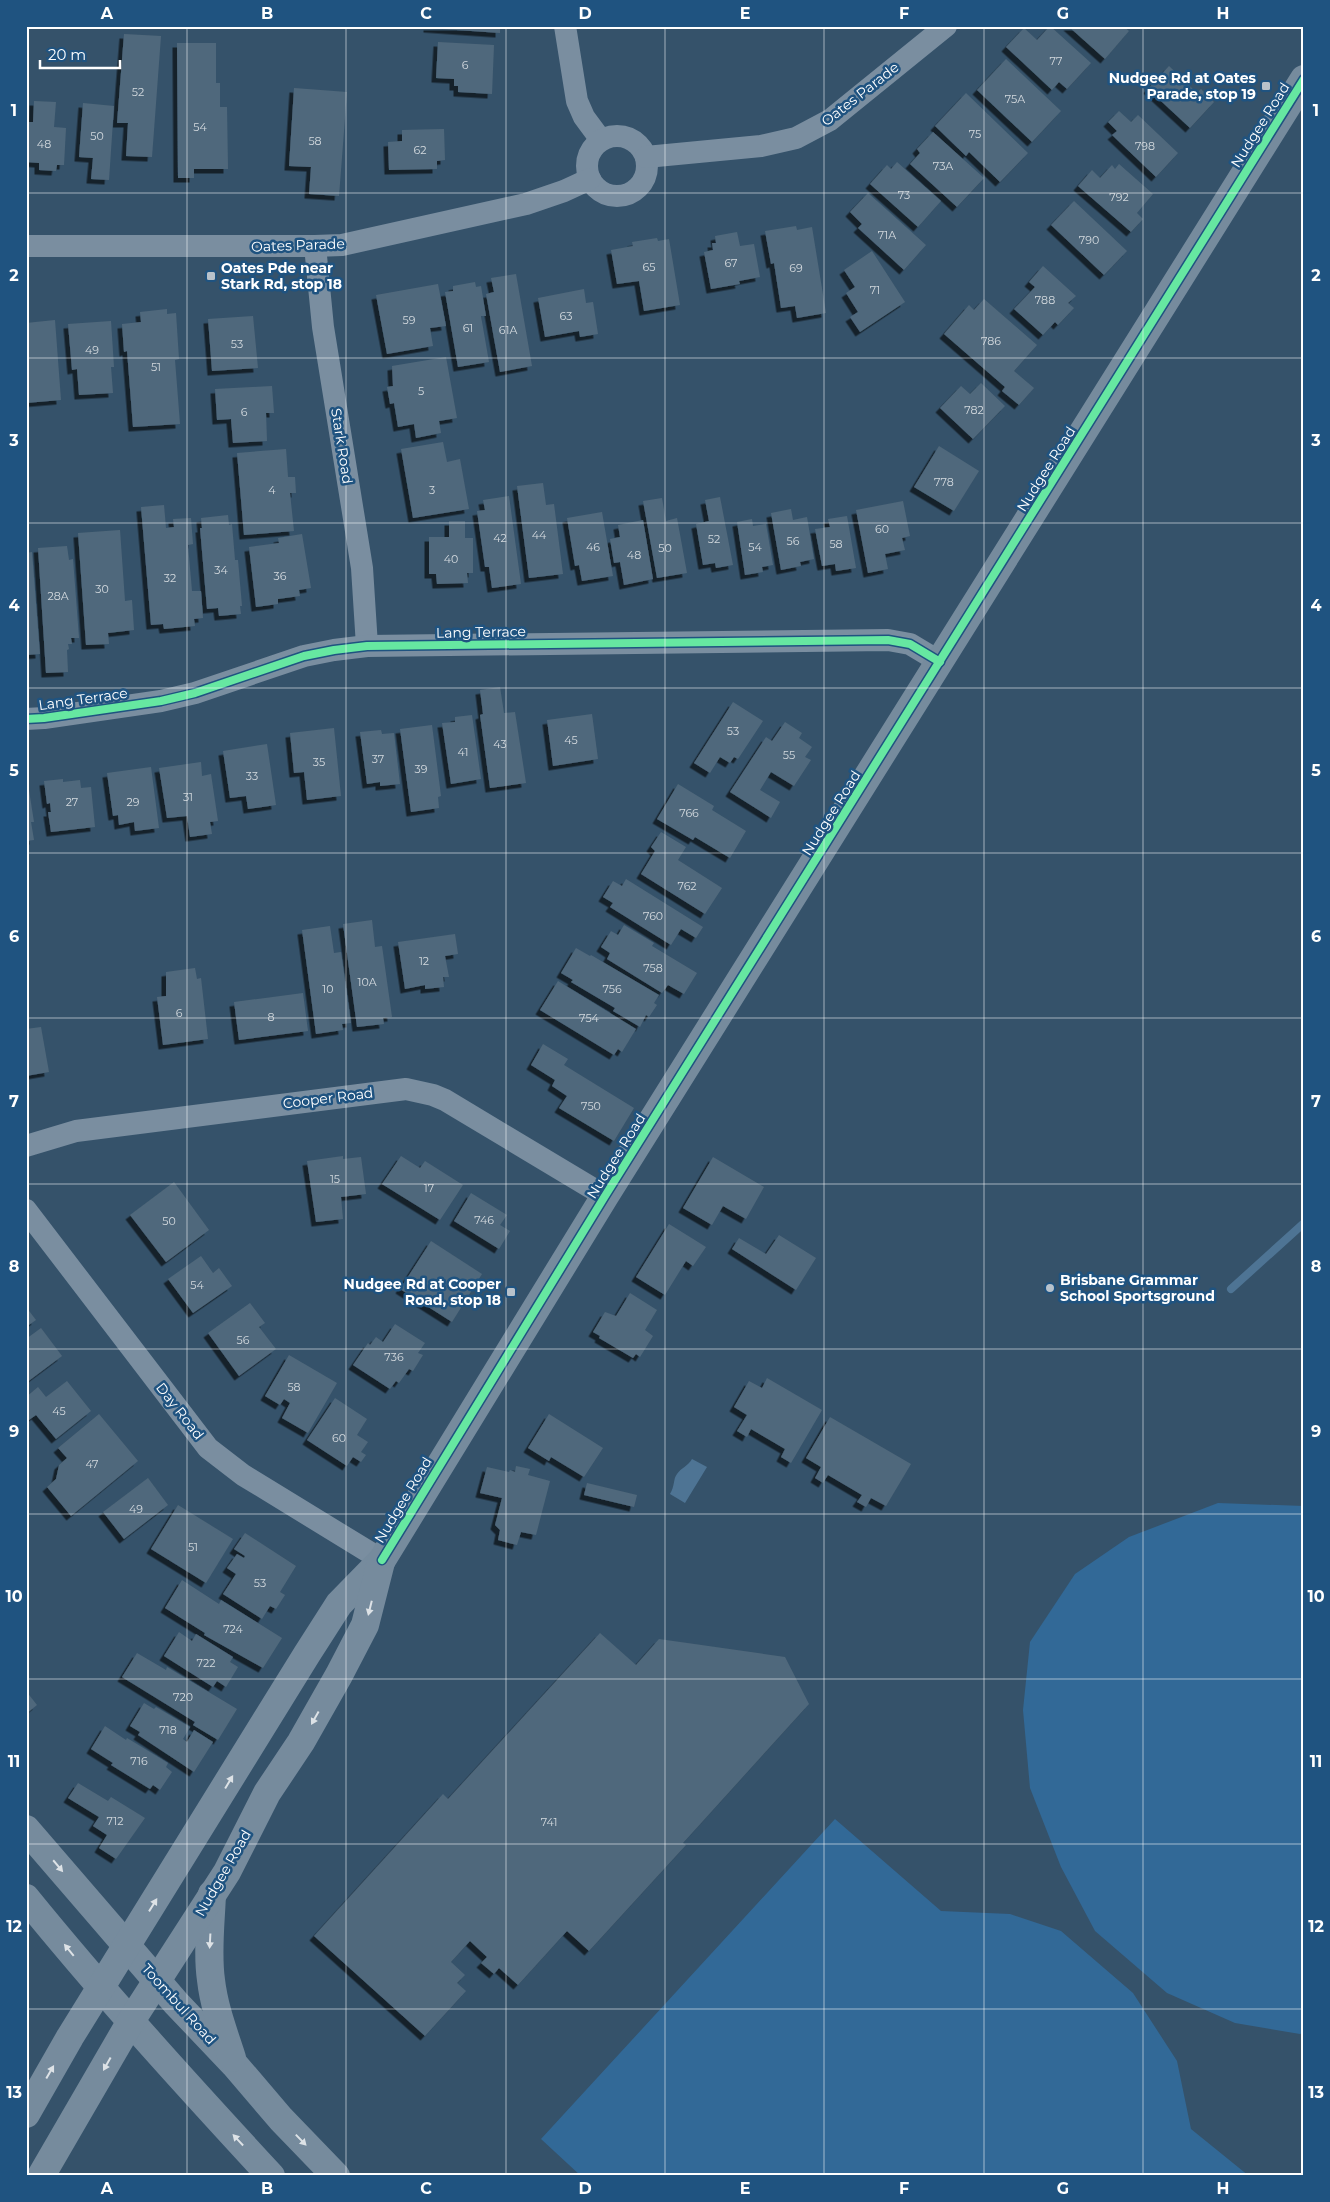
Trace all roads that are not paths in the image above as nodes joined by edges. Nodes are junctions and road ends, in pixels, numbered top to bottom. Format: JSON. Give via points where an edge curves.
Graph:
{"nodes":[{"id":1,"x":565,"y":26,"type":"edge"},
{"id":2,"x":946,"y":26,"type":"edge"},
{"id":3,"x":1304,"y":79,"type":"edge"},
{"id":4,"x":601,"y":140,"type":"junction"},
{"id":5,"x":646,"y":157,"type":"junction"},
{"id":6,"x":590,"y":179,"type":"junction"},
{"id":7,"x":26,"y":246,"type":"edge"},
{"id":8,"x":315,"y":246,"type":"junction"},
{"id":9,"x":367,"y":646,"type":"junction"},
{"id":10,"x":940,"y":662,"type":"junction"},
{"id":11,"x":26,"y":719,"type":"edge"},
{"id":12,"x":26,"y":1146,"type":"edge"},
{"id":13,"x":605,"y":1196,"type":"junction"},
{"id":14,"x":26,"y":1210,"type":"edge"},
{"id":15,"x":382,"y":1560,"type":"junction"},
{"id":16,"x":26,"y":1829,"type":"edge"},
{"id":17,"x":213,"y":1892,"type":"junction"},
{"id":18,"x":26,"y":1898,"type":"edge"},
{"id":19,"x":126,"y":1946,"type":"junction"},
{"id":20,"x":157,"y":1980,"type":"junction"},
{"id":21,"x":100,"y":1988,"type":"junction"},
{"id":22,"x":131,"y":2021,"type":"junction"},
{"id":23,"x":234,"y":2064,"type":"junction"},
{"id":24,"x":26,"y":2114,"type":"edge"},
{"id":25,"x":41,"y":2176,"type":"edge"},
{"id":26,"x":271,"y":2176,"type":"edge"},
{"id":27,"x":336,"y":2176,"type":"edge"}],
"edges":[{"from":1,"to":4,"type":"street","via":[[577,101]]},
{"from":2,"to":5,"type":"street","name":"Oates Parade","via":[[830,120],[796,138],[761,146]]},
{"from":3,"to":10,"type":"main road","name":"Nudgee Road"},
{"from":4,"to":5,"type":"street","via":[[628,138],[642,148]]},
{"from":4,"to":6,"type":"street","via":[[594,146],[587,162]]},
{"from":5,"to":6,"type":"street","via":[[648,167],[641,186],[624,196],[603,193]]},
{"from":6,"to":8,"type":"street","name":"Oates Parade","via":[[526,204],[369,240]]},
{"from":7,"to":8,"type":"street","name":"Oates Parade"},
{"from":8,"to":9,"type":"street","name":"Stark Road","via":[[323,327],[362,568]]},
{"from":9,"to":10,"type":"street","name":"Lang Terrace","via":[[888,640],[905,642]]},
{"from":9,"to":11,"type":"street","name":"Lang Terrace","via":[[304,656],[195,693],[161,701]]},
{"from":10,"to":13,"type":"main road","name":"Nudgee Road"},
{"from":12,"to":13,"type":"street","name":"Cooper Road","via":[[76,1131],[406,1089],[445,1100]]},
{"from":13,"to":15,"type":"main road","name":"Nudgee Road"},
{"from":14,"to":15,"type":"street","name":"Day Road","via":[[208,1448],[243,1474]]},
{"from":15,"to":17,"type":"main road","name":"Nudgee Road","one_way":true,"via":[[365,1625]]},
{"from":19,"to":15,"type":"main road","name":"Nudgee Road","one_way":true,"via":[[338,1604]]},
{"from":16,"to":19,"type":"main road","name":"Toombul Road","one_way":true},
{"from":17,"to":20,"type":"main road","name":"Nudgee Road"},
{"from":17,"to":23,"type":"main road","one_way":true,"via":[[211,1980]]},
{"from":21,"to":18,"type":"main road","one_way":true},
{"from":19,"to":20,"type":"main road","name":"Toombul Road"},
{"from":19,"to":21,"type":"main road","name":"Nudgee Road"},
{"from":20,"to":22,"type":"main road","name":"Nudgee Road"},
{"from":20,"to":23,"type":"main road","name":"Toombul Road"},
{"from":21,"to":22,"type":"main road"},
{"from":24,"to":21,"type":"main road","name":"Nudgee Road","one_way":true},
{"from":22,"to":25,"type":"main road","name":"Nudgee Road","one_way":true},
{"from":26,"to":22,"type":"main road","one_way":true},
{"from":23,"to":27,"type":"main road","name":"Toombul Road","one_way":true}]}
